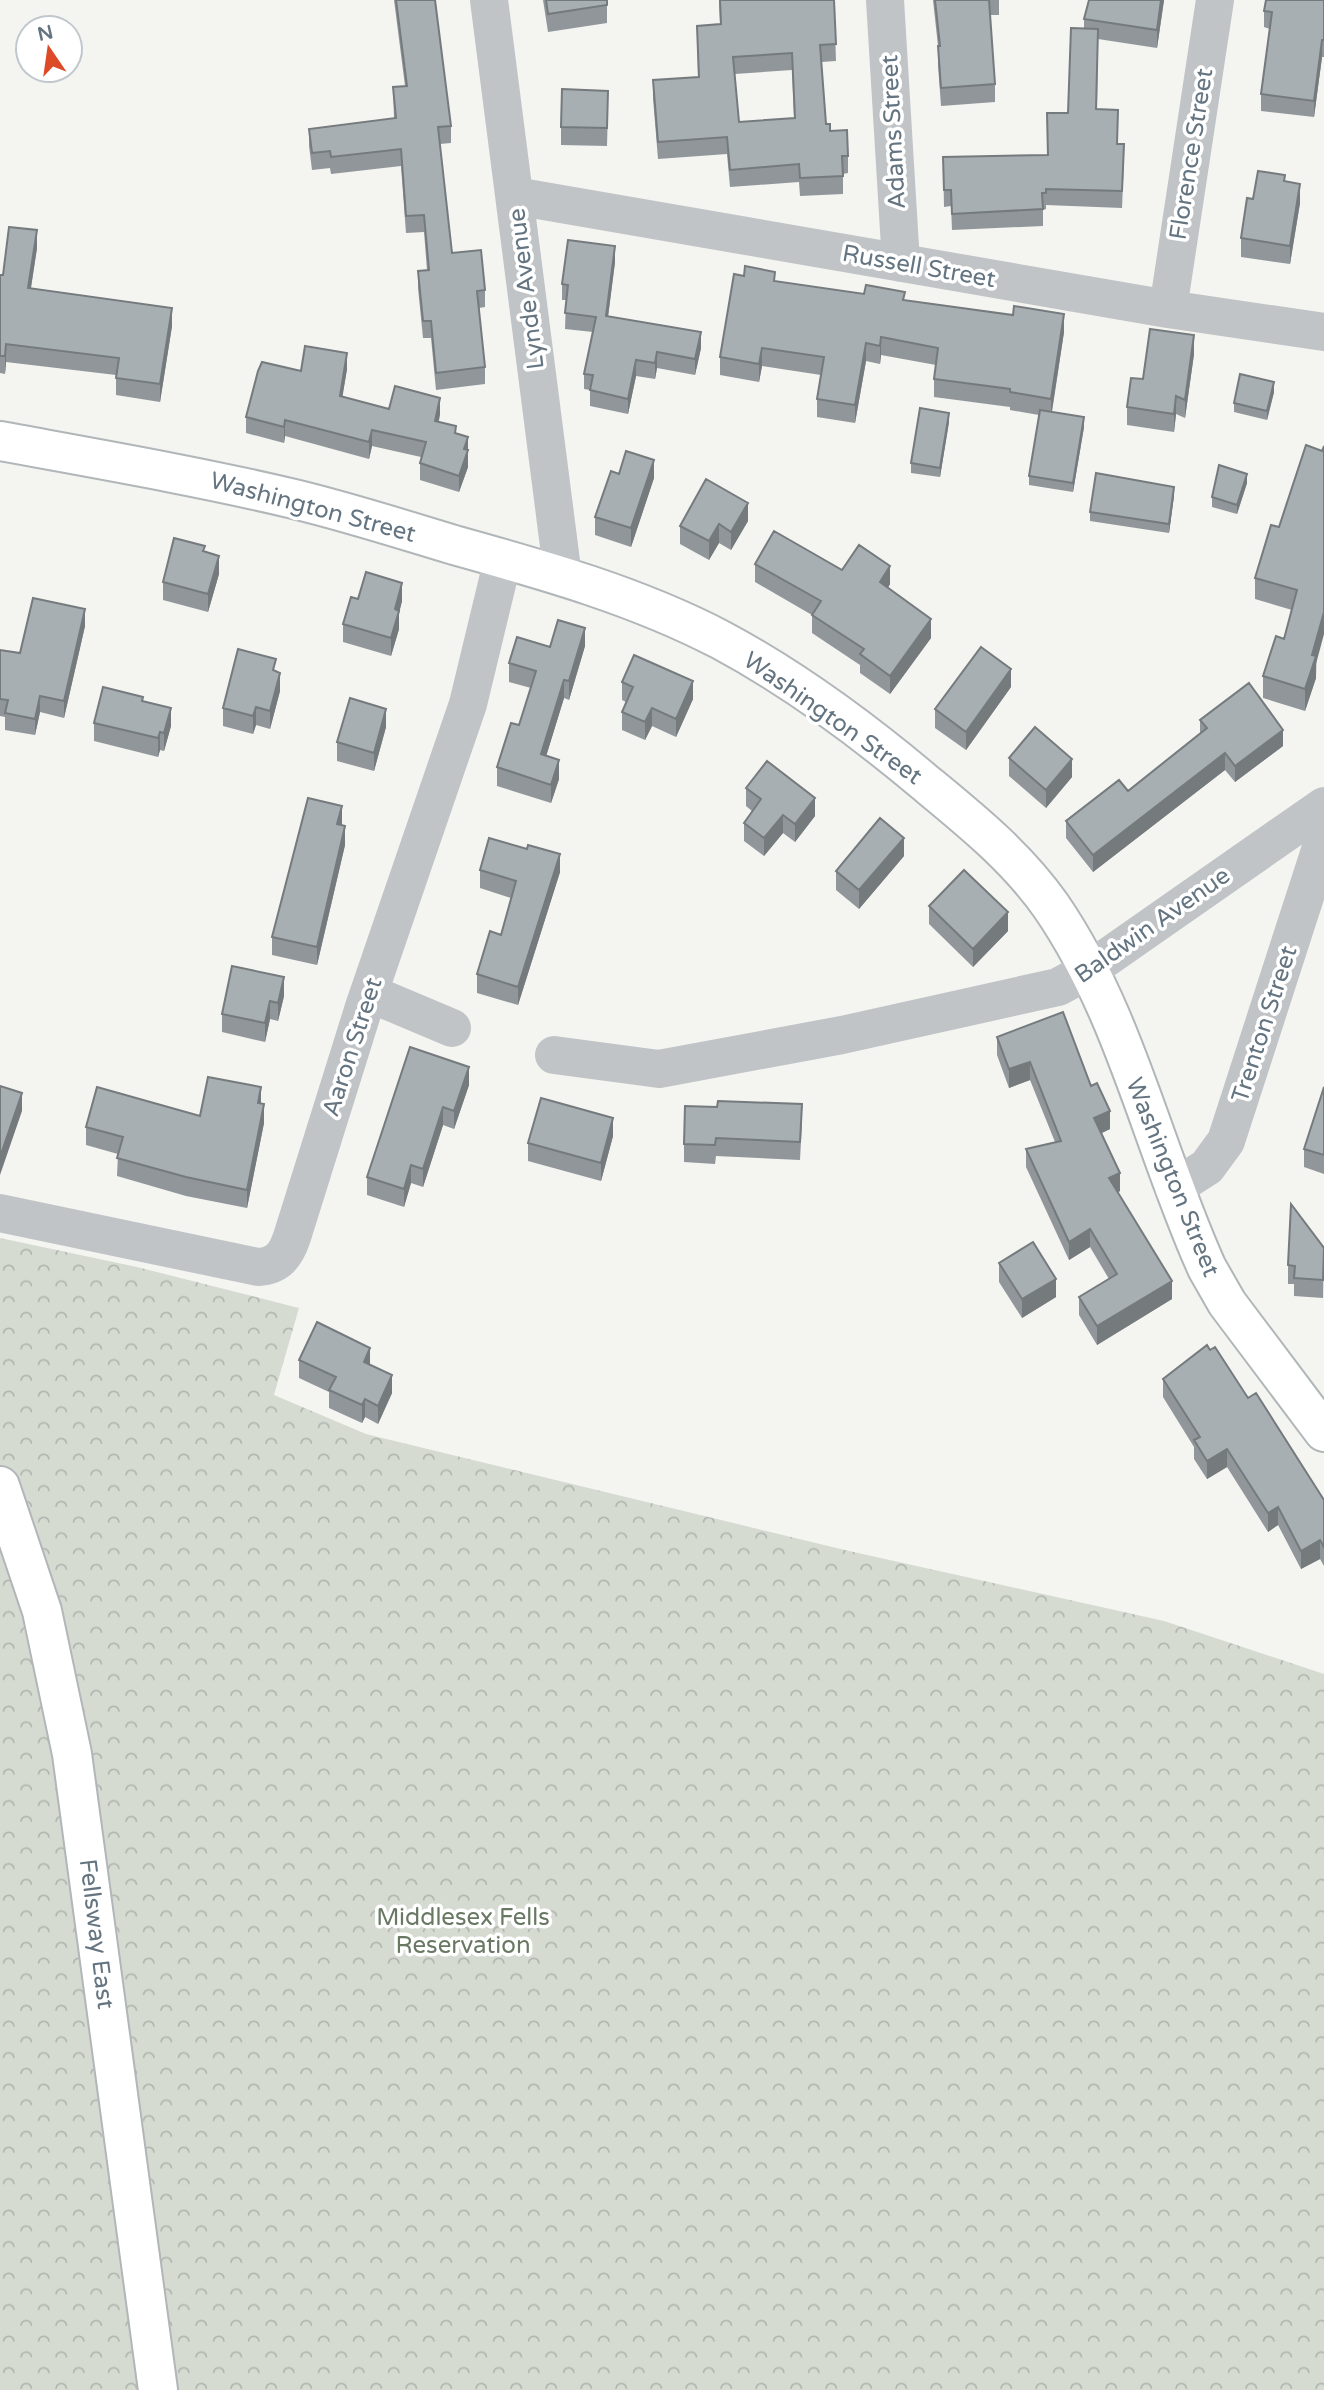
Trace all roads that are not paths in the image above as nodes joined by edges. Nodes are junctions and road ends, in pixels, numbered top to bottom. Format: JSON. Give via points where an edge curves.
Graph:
{"nodes":[{"id":1,"x":489,"y":0,"type":"edge"},
{"id":2,"x":885,"y":0,"type":"edge"},
{"id":3,"x":1215,"y":0,"type":"edge"},
{"id":4,"x":515,"y":196,"type":"junction"},
{"id":5,"x":901,"y":263,"type":"junction"},
{"id":6,"x":1168,"y":309,"type":"junction"},
{"id":7,"x":1324,"y":332,"type":"edge"},
{"id":8,"x":0,"y":441,"type":"edge"},
{"id":9,"x":503,"y":559,"type":"junction"},
{"id":10,"x":563,"y":577,"type":"junction"},
{"id":11,"x":1324,"y":806,"type":"edge"},
{"id":12,"x":1324,"y":838,"type":"edge"},
{"id":13,"x":1089,"y":970,"type":"junction"},
{"id":14,"x":369,"y":993,"type":"junction"},
{"id":15,"x":452,"y":1028,"type":"dead end"},
{"id":16,"x":554,"y":1055,"type":"dead end"},
{"id":17,"x":1174,"y":1188,"type":"junction"},
{"id":18,"x":0,"y":1213,"type":"edge"},
{"id":19,"x":1324,"y":1432,"type":"edge"},
{"id":20,"x":0,"y":1486,"type":"edge"},
{"id":21,"x":158,"y":2390,"type":"edge"}],
"edges":[{"from":1,"to":4,"type":"street","name":"Lynde Avenue"},
{"from":2,"to":5,"type":"street","name":"Adams Street"},
{"from":3,"to":6,"type":"street","name":"Florence Street"},
{"from":4,"to":5,"type":"street","name":"Russell Street"},
{"from":4,"to":10,"type":"street","name":"Lynde Avenue"},
{"from":5,"to":6,"type":"street","name":"Russell Street"},
{"from":6,"to":7,"type":"street","name":"Russell Street"},
{"from":8,"to":9,"type":"main road","name":"Washington Street","via":[[287,497]]},
{"from":9,"to":10,"type":"main road","name":"Washington Street"},
{"from":9,"to":14,"type":"street","name":"Aaron Street","via":[[468,704]]},
{"from":10,"to":13,"type":"main road","name":"Washington Street","via":[[721,640],[806,692],[901,762],[1008,854],[1050,905]]},
{"from":11,"to":13,"type":"street","name":"Baldwin Avenue"},
{"from":12,"to":17,"type":"street","name":"Trenton Street","via":[[1226,1141],[1207,1167]]},
{"from":13,"to":16,"type":"street","name":"Baldwin Avenue","via":[[1058,987],[842,1035],[659,1069]]},
{"from":13,"to":17,"type":"main road","name":"Washington Street"},
{"from":14,"to":15,"type":"street"},
{"from":14,"to":18,"type":"street","name":"Aaron Street","via":[[292,1237],[274,1264],[258,1267]]},
{"from":17,"to":19,"type":"main road","name":"Washington Street","via":[[1227,1303]]},
{"from":20,"to":21,"type":"main road","name":"Fellsway East","via":[[42,1611],[68,1731]]}]}
